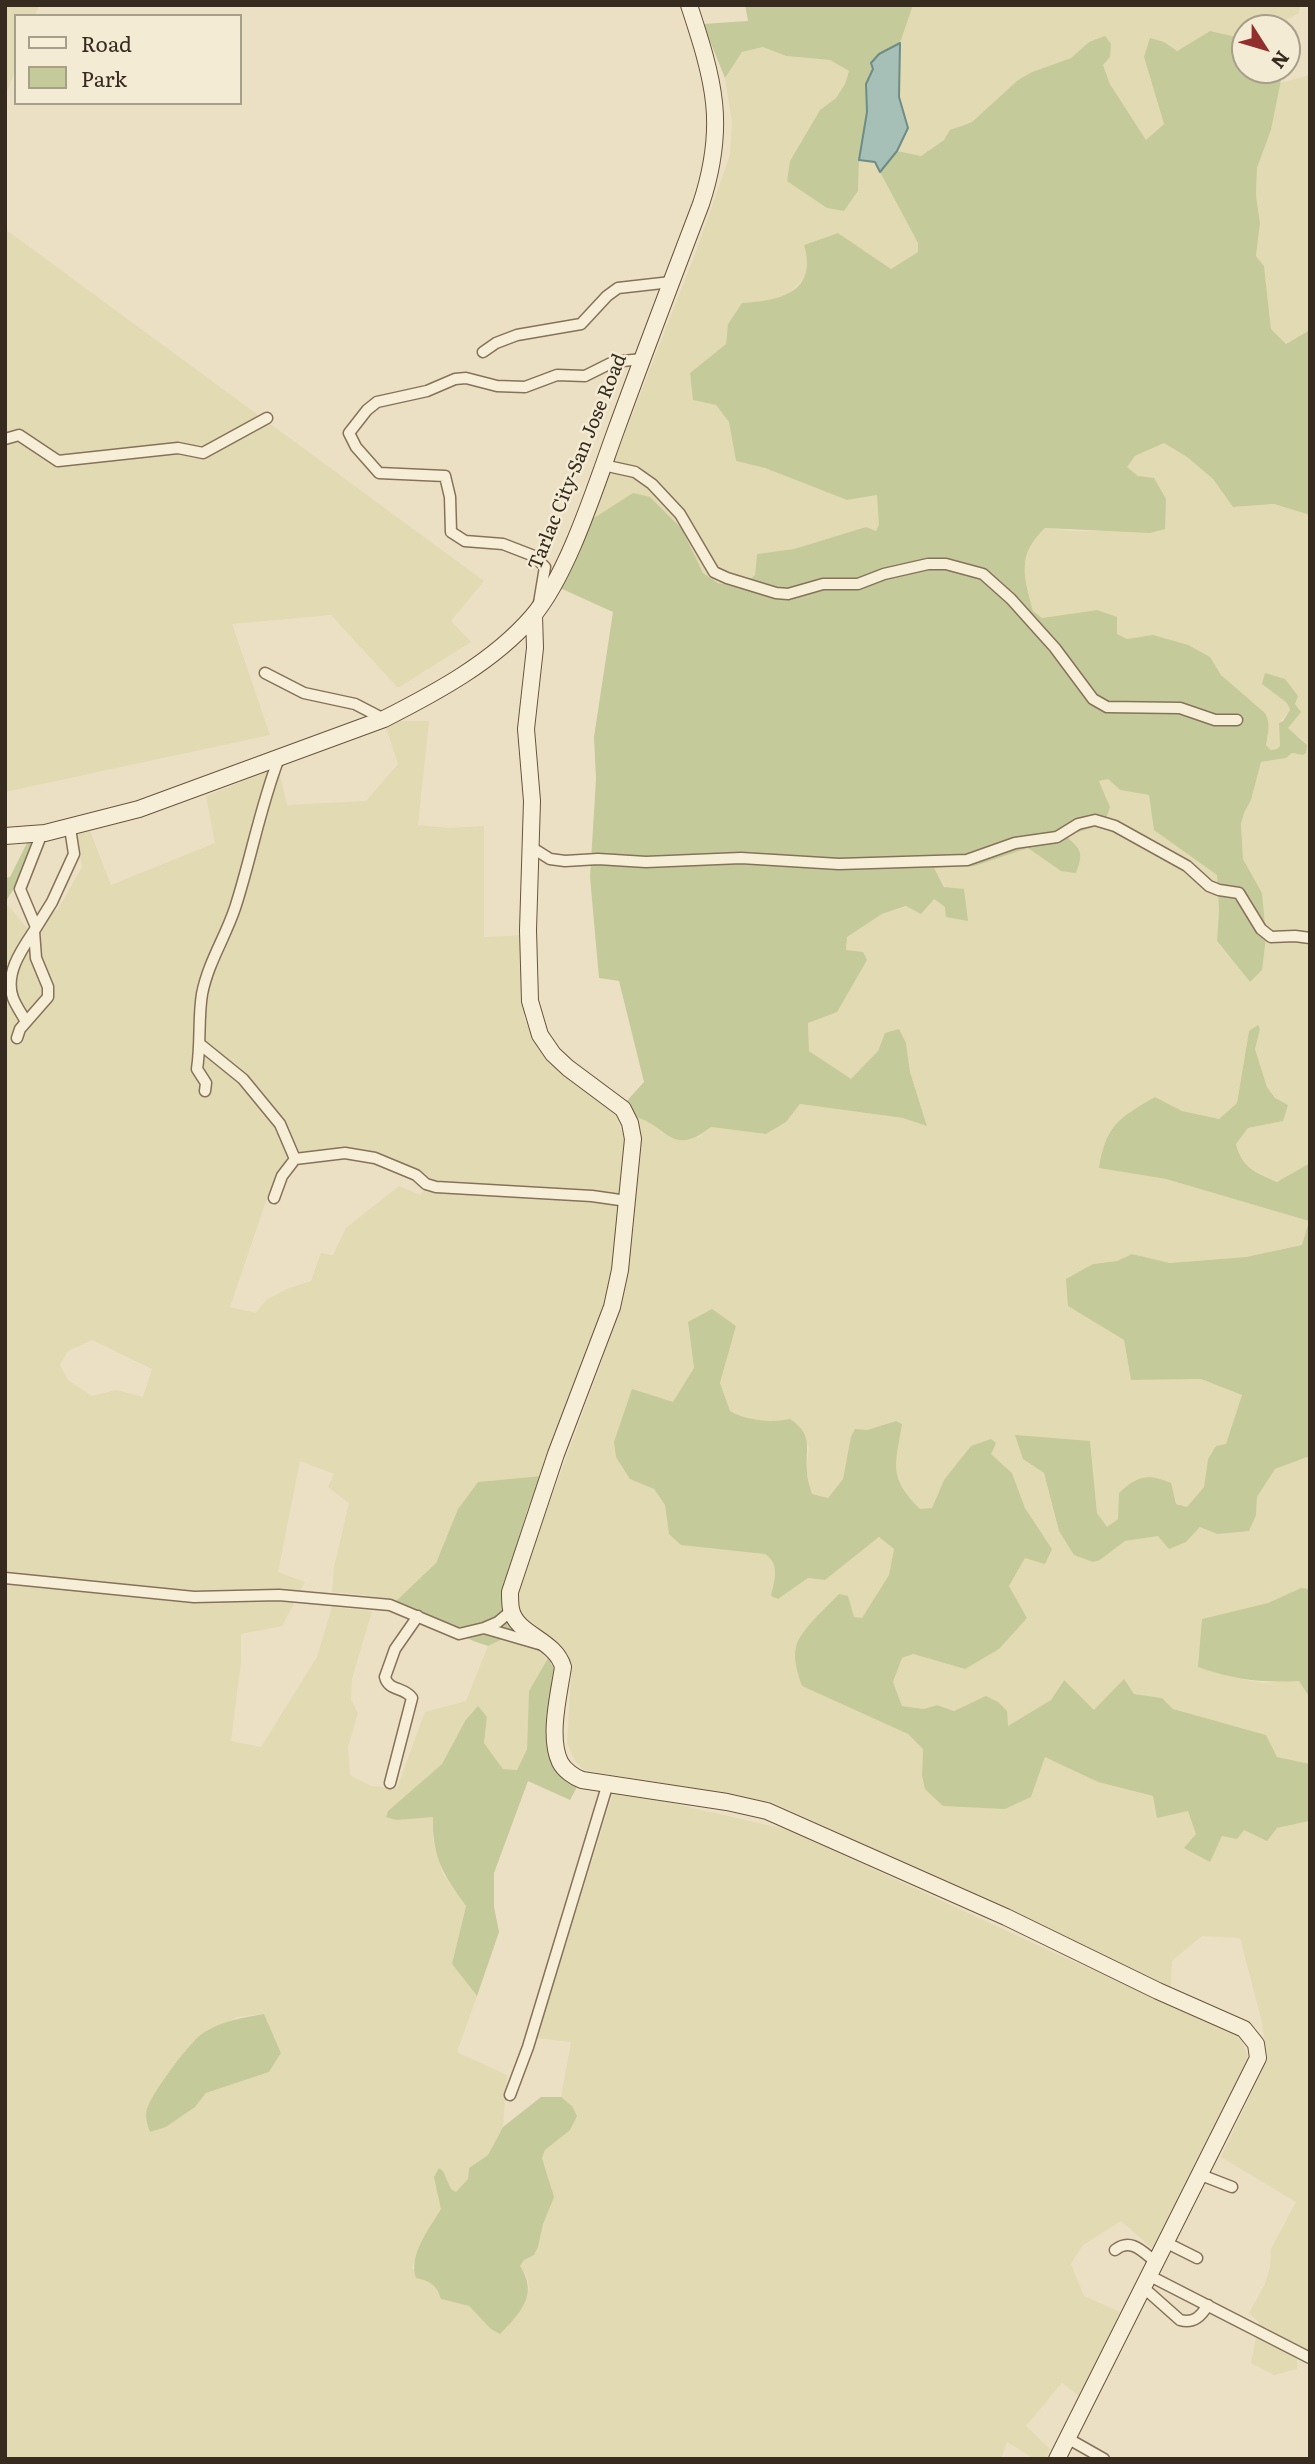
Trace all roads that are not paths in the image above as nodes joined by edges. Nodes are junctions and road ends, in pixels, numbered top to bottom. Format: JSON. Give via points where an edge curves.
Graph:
{"nodes":[{"id":1,"x":689,"y":5,"type":"edge"},
{"id":2,"x":671,"y":282,"type":"junction"},
{"id":3,"x":483,"y":352,"type":"dead end"},
{"id":4,"x":642,"y":359,"type":"junction"},
{"id":5,"x":267,"y":418,"type":"dead end"},
{"id":6,"x":5,"y":439,"type":"edge"},
{"id":7,"x":603,"y":465,"type":"junction"},
{"id":8,"x":536,"y":612,"type":"junction"},
{"id":9,"x":265,"y":673,"type":"dead end"},
{"id":10,"x":384,"y":719,"type":"junction"},
{"id":11,"x":1237,"y":720,"type":"dead end"},
{"id":12,"x":279,"y":758,"type":"junction"},
{"id":13,"x":70,"y":828,"type":"junction"},
{"id":14,"x":42,"y":833,"type":"junction"},
{"id":15,"x":5,"y":836,"type":"edge"},
{"id":16,"x":531,"y":847,"type":"junction"},
{"id":17,"x":35,"y":929,"type":"junction"},
{"id":18,"x":1310,"y":939,"type":"edge"},
{"id":19,"x":26,"y":1022,"type":"junction"},
{"id":20,"x":18,"y":1038,"type":"dead end"},
{"id":21,"x":201,"y":1045,"type":"junction"},
{"id":22,"x":205,"y":1091,"type":"dead end"},
{"id":23,"x":295,"y":1159,"type":"junction"},
{"id":24,"x":274,"y":1198,"type":"dead end"},
{"id":25,"x":627,"y":1201,"type":"junction"},
{"id":26,"x":5,"y":1578,"type":"edge"},
{"id":27,"x":511,"y":1611,"type":"junction"},
{"id":28,"x":418,"y":1616,"type":"junction"},
{"id":29,"x":484,"y":1628,"type":"junction"},
{"id":30,"x":552,"y":1648,"type":"junction"},
{"id":31,"x":390,"y":1783,"type":"dead end"},
{"id":32,"x":608,"y":1783,"type":"junction"},
{"id":33,"x":510,"y":2095,"type":"dead end"},
{"id":34,"x":1201,"y":2175,"type":"junction"},
{"id":35,"x":1232,"y":2187,"type":"dead end"},
{"id":36,"x":1167,"y":2243,"type":"junction"},
{"id":37,"x":1115,"y":2250,"type":"dead end"},
{"id":38,"x":1197,"y":2258,"type":"dead end"},
{"id":39,"x":1150,"y":2276,"type":"junction"},
{"id":40,"x":1208,"y":2305,"type":"junction"},
{"id":41,"x":1310,"y":2358,"type":"edge"},
{"id":42,"x":1067,"y":2438,"type":"junction"},
{"id":43,"x":1057,"y":2459,"type":"edge"},
{"id":44,"x":1104,"y":2459,"type":"edge"}],
"edges":[{"from":1,"to":2,"type":"street","name":"Tarlac City-San Jose Road","via":[[711,77],[715,144],[706,188]]},
{"from":2,"to":3,"type":"street","via":[[618,288],[581,324],[517,335]]},
{"from":2,"to":4,"type":"street","name":"Tarlac City-San Jose Road"},
{"from":4,"to":7,"type":"street","name":"Tarlac City-San Jose Road"},
{"from":4,"to":8,"type":"street","via":[[613,362],[585,376],[557,375],[525,387],[455,379],[427,391],[377,402],[349,433],[379,473],[445,476],[451,532],[465,541],[503,544],[534,556],[545,567]]},
{"from":5,"to":6,"type":"street","via":[[203,453],[178,448],[58,461],[19,435]]},
{"from":7,"to":8,"type":"street","name":"Tarlac City-San Jose Road","via":[[559,573]]},
{"from":7,"to":11,"type":"street","via":[[648,480],[680,514],[718,576],[788,594],[823,584],[858,584],[928,564],[965,568],[1003,591],[1100,705],[1180,708],[1215,720]]},
{"from":8,"to":10,"type":"street","name":"Tarlac City-San Jose Road","via":[[473,667]]},
{"from":8,"to":16,"type":"street","via":[[526,729]]},
{"from":9,"to":10,"type":"street","via":[[304,694],[355,704]]},
{"from":10,"to":12,"type":"street","name":"Tarlac City-San Jose Road"},
{"from":12,"to":13,"type":"street","name":"Tarlac City-San Jose Road","via":[[174,797]]},
{"from":12,"to":21,"type":"street","via":[[234,910],[210,961],[202,997]]},
{"from":13,"to":14,"type":"street","name":"Tarlac City-San Jose Road"},
{"from":13,"to":17,"type":"street","via":[[74,854]]},
{"from":14,"to":15,"type":"street","name":"Tarlac City-San Jose Road"},
{"from":14,"to":17,"type":"street","via":[[20,889]]},
{"from":16,"to":18,"type":"street","via":[[545,857],[565,861],[730,858],[855,864],[953,860],[1046,840],[1095,820],[1115,826],[1187,866],[1209,886],[1239,893],[1271,937]]},
{"from":16,"to":25,"type":"street","via":[[528,978],[535,1024],[560,1061],[627,1115],[633,1139]]},
{"from":17,"to":19,"type":"street","via":[[18,955],[11,982],[13,998]]},
{"from":17,"to":19,"type":"street","via":[[36,958],[48,997]]},
{"from":19,"to":20,"type":"street"},
{"from":21,"to":22,"type":"street","via":[[197,1069],[206,1083]]},
{"from":21,"to":23,"type":"street","via":[[243,1079],[280,1124]]},
{"from":23,"to":24,"type":"street"},
{"from":23,"to":25,"type":"street","via":[[345,1153],[375,1158],[436,1187]]},
{"from":25,"to":27,"type":"street","via":[[612,1307],[510,1592]]},
{"from":26,"to":28,"type":"street","via":[[194,1597],[285,1595],[390,1605]]},
{"from":27,"to":29,"type":"street"},
{"from":27,"to":30,"type":"street","via":[[521,1625]]},
{"from":28,"to":29,"type":"street","via":[[459,1634]]},
{"from":28,"to":31,"type":"street","via":[[395,1649],[384,1677],[389,1686],[412,1698]]},
{"from":29,"to":30,"type":"street"},
{"from":30,"to":32,"type":"street","via":[[563,1667],[555,1715],[560,1763],[574,1777]]},
{"from":32,"to":33,"type":"street"},
{"from":32,"to":34,"type":"street","via":[[767,1811],[1244,2029],[1256,2044],[1258,2059]]},
{"from":34,"to":35,"type":"street"},
{"from":34,"to":36,"type":"street"},
{"from":36,"to":38,"type":"street"},
{"from":36,"to":39,"type":"street"},
{"from":37,"to":39,"type":"street","via":[[1122,2245],[1135,2246]]},
{"from":39,"to":40,"type":"street"},
{"from":39,"to":40,"type":"street","via":[[1171,2314],[1187,2322]]},
{"from":39,"to":42,"type":"street"},
{"from":40,"to":41,"type":"street"},
{"from":42,"to":43,"type":"street"},
{"from":42,"to":44,"type":"street"}]}
